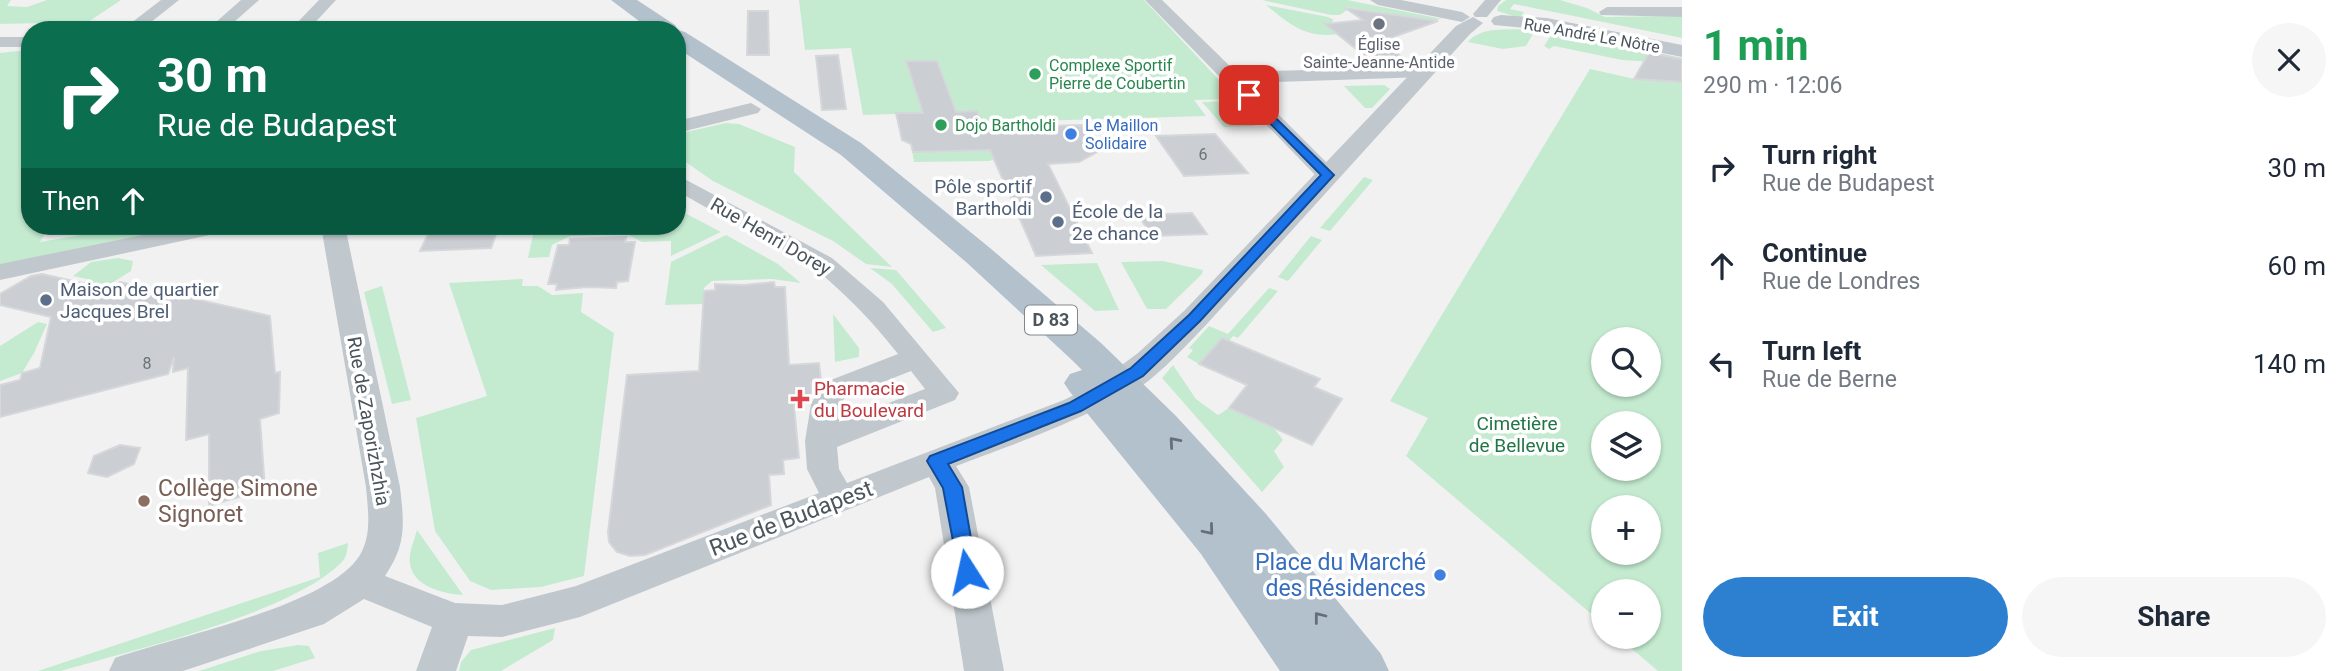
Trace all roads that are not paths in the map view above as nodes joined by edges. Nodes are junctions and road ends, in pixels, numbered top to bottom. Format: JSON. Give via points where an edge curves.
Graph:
{"nodes":[{"id":1,"x":171,"y":0,"type":"edge"},
{"id":2,"x":251,"y":0,"type":"edge"},
{"id":3,"x":596,"y":0,"type":"edge"},
{"id":4,"x":622,"y":0,"type":"edge"},
{"id":5,"x":1153,"y":0,"type":"edge"},
{"id":6,"x":1378,"y":0,"type":"edge"},
{"id":7,"x":322,"y":5,"type":"edge"},
{"id":8,"x":1607,"y":12,"type":"dead end"},
{"id":9,"x":1682,"y":12,"type":"edge"},
{"id":10,"x":1477,"y":14,"type":"edge"},
{"id":11,"x":142,"y":21,"type":"edge"},
{"id":12,"x":226,"y":21,"type":"edge"},
{"id":13,"x":307,"y":21,"type":"edge"},
{"id":14,"x":625,"y":21,"type":"edge"},
{"id":15,"x":654,"y":21,"type":"edge"},
{"id":16,"x":0,"y":42,"type":"edge"},
{"id":17,"x":21,"y":42,"type":"edge"},
{"id":18,"x":686,"y":43,"type":"edge"},
{"id":19,"x":1682,"y":51,"type":"edge"},
{"id":20,"x":686,"y":63,"type":"edge"},
{"id":21,"x":1424,"y":72,"type":"junction"},
{"id":22,"x":1232,"y":78,"type":"junction"},
{"id":23,"x":751,"y":109,"type":"junction"},
{"id":24,"x":686,"y":125,"type":"edge"},
{"id":25,"x":1328,"y":175,"type":"junction"},
{"id":26,"x":686,"y":187,"type":"edge"},
{"id":27,"x":176,"y":235,"type":"edge"},
{"id":28,"x":335,"y":235,"type":"edge"},
{"id":29,"x":0,"y":272,"type":"edge"},
{"id":30,"x":916,"y":358,"type":"junction"},
{"id":31,"x":1109,"y":390,"type":"junction"},
{"id":32,"x":821,"y":441,"type":"junction"},
{"id":33,"x":936,"y":461,"type":"junction"},
{"id":34,"x":839,"y":499,"type":"junction"},
{"id":35,"x":361,"y":582,"type":"junction"},
{"id":36,"x":454,"y":619,"type":"junction"},
{"id":37,"x":129,"y":671,"type":"edge"},
{"id":38,"x":436,"y":671,"type":"edge"},
{"id":39,"x":984,"y":671,"type":"edge"},
{"id":40,"x":1311,"y":671,"type":"edge"},
{"id":41,"x":1361,"y":671,"type":"edge"}],
"edges":[{"from":1,"to":11,"type":"street"},
{"from":2,"to":12,"type":"street"},
{"from":3,"to":14,"type":"main road"},
{"from":4,"to":15,"type":"main road"},
{"from":5,"to":22,"type":"street"},
{"from":6,"to":10,"type":"street"},
{"from":7,"to":13,"type":"street"},
{"from":8,"to":9,"type":"street"},
{"from":10,"to":19,"type":"street","name":"Rue André Le Nôtre"},
{"from":10,"to":21,"type":"street"},
{"from":16,"to":17,"type":"street"},
{"from":18,"to":31,"type":"main road","number":"D 83","via":[[851,149],[978,255]]},
{"from":20,"to":23,"type":"main road","number":"D 83"},
{"from":21,"to":22,"type":"street"},
{"from":21,"to":25,"type":"street"},
{"from":22,"to":25,"type":"street"},
{"from":23,"to":24,"type":"street"},
{"from":23,"to":31,"type":"main road","number":"D 83","via":[[834,152]]},
{"from":25,"to":31,"type":"street","via":[[1195,318],[1150,361]]},
{"from":26,"to":30,"type":"street","name":"Rue Henri Dorey","via":[[840,276],[865,296]]},
{"from":27,"to":29,"type":"street"},
{"from":28,"to":35,"type":"street","name":"Rue de Zaporizhzhia","via":[[387,529],[377,559]]},
{"from":30,"to":32,"type":"street","via":[[834,390],[826,404]]},
{"from":30,"to":32,"type":"street","name":"Rue Henri Dorey","via":[[944,393]]},
{"from":31,"to":33,"type":"street","name":"Rue de Budapest"},
{"from":31,"to":40,"type":"main road","number":"D 83","one_way":true},
{"from":41,"to":31,"type":"main road","number":"D 83","one_way":true,"via":[[1249,527]]},
{"from":32,"to":34,"type":"street","via":[[822,469]]},
{"from":33,"to":34,"type":"street","name":"Rue de Budapest"},
{"from":33,"to":39,"type":"street","via":[[953,487]]},
{"from":34,"to":36,"type":"street","name":"Rue de Budapest","via":[[580,601],[502,621]]},
{"from":35,"to":36,"type":"street"},
{"from":35,"to":37,"type":"street","via":[[310,613]]},
{"from":36,"to":38,"type":"street"}]}
